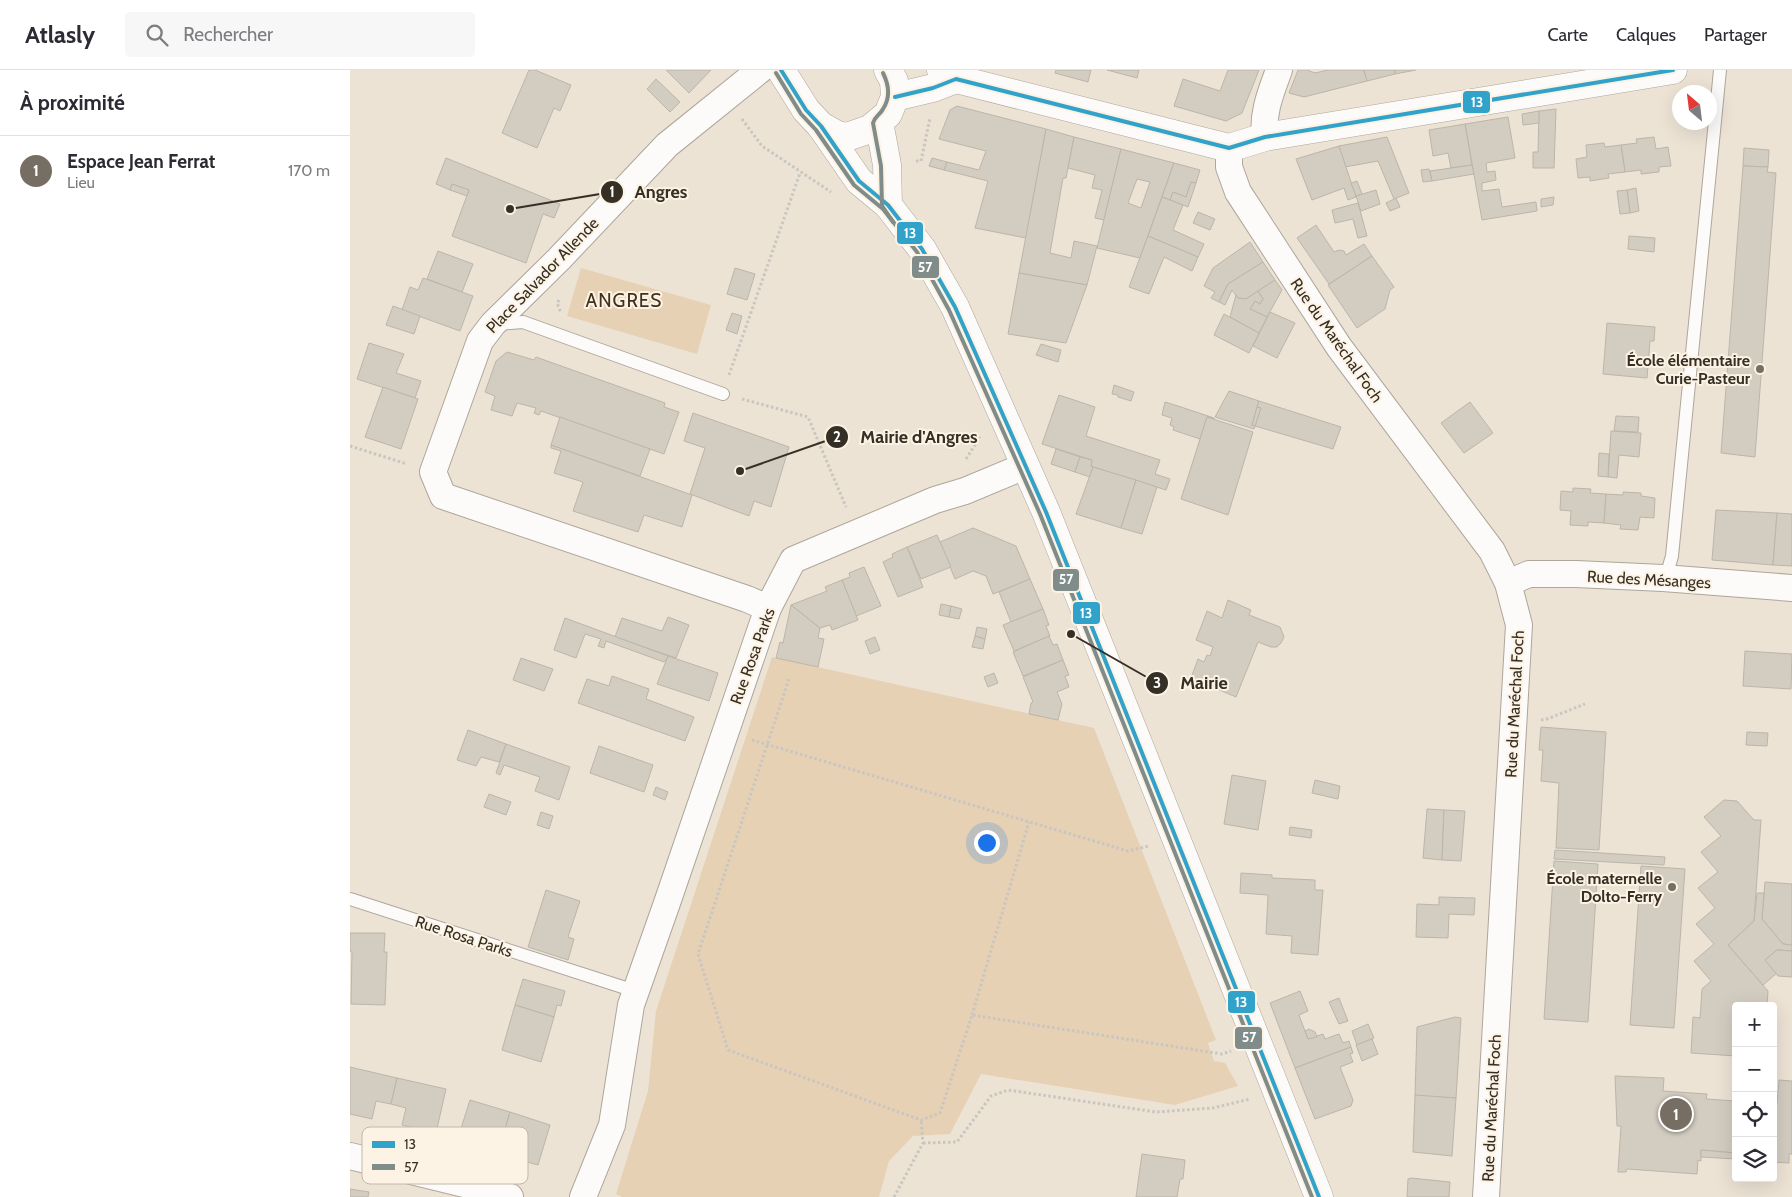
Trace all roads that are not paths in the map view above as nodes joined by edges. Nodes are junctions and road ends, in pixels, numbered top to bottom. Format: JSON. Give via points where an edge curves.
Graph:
{"nodes":[{"id":1,"x":760,"y":70,"type":"edge"},
{"id":2,"x":780,"y":70,"type":"edge"},
{"id":3,"x":888,"y":70,"type":"edge"},
{"id":4,"x":1279,"y":70,"type":"edge"},
{"id":5,"x":1673,"y":70,"type":"edge"},
{"id":6,"x":1720,"y":70,"type":"edge"},
{"id":7,"x":944,"y":79,"type":"edge"},
{"id":8,"x":895,"y":97,"type":"junction"},
{"id":9,"x":879,"y":122,"type":"junction"},
{"id":10,"x":821,"y":126,"type":"junction"},
{"id":11,"x":1265,"y":136,"type":"junction"},
{"id":12,"x":1228,"y":148,"type":"junction"},
{"id":13,"x":888,"y":205,"type":"junction"},
{"id":14,"x":493,"y":324,"type":"junction"},
{"id":15,"x":723,"y":394,"type":"road end"},
{"id":16,"x":1026,"y":466,"type":"junction"},
{"id":17,"x":1663,"y":578,"type":"junction"},
{"id":18,"x":1508,"y":583,"type":"junction"},
{"id":19,"x":1792,"y":588,"type":"edge"},
{"id":20,"x":768,"y":608,"type":"junction"},
{"id":21,"x":350,"y":898,"type":"edge"},
{"id":22,"x":635,"y":991,"type":"junction"},
{"id":23,"x":464,"y":1184,"type":"edge"},
{"id":24,"x":510,"y":1197,"type":"edge"},
{"id":25,"x":583,"y":1197,"type":"edge"},
{"id":26,"x":1319,"y":1197,"type":"edge"},
{"id":27,"x":1486,"y":1197,"type":"edge"}],
"edges":[{"from":1,"to":14,"type":"street","name":"Place Salvador Allende","via":[[667,145]]},
{"from":2,"to":10,"type":"main road","via":[[806,110]]},
{"from":3,"to":8,"type":"main road","via":[[894,81]]},
{"from":4,"to":11,"type":"street","via":[[1263,123]]},
{"from":5,"to":11,"type":"main road"},
{"from":6,"to":17,"type":"lane","via":[[1672,556]]},
{"from":7,"to":8,"type":"main road"},
{"from":7,"to":12,"type":"main road"},
{"from":8,"to":9,"type":"main road","via":[[888,114]]},
{"from":9,"to":10,"type":"main road","via":[[870,129],[847,137]]},
{"from":9,"to":13,"type":"main road","via":[[887,165]]},
{"from":10,"to":13,"type":"main road","via":[[859,180]]},
{"from":11,"to":12,"type":"main road"},
{"from":12,"to":18,"type":"street","name":"Rue du Maréchal Foch","via":[[1229,166],[1238,192],[1339,347],[1492,551]]},
{"from":13,"to":16,"type":"main road","via":[[922,249],[955,308]]},
{"from":14,"to":15,"type":"lane","via":[[523,322]]},
{"from":14,"to":20,"type":"street","name":"Place Salvador Allende","via":[[480,341],[433,472],[443,496]]},
{"from":16,"to":20,"type":"street","name":"Rue Rosa Parks","via":[[935,500],[794,560]]},
{"from":16,"to":26,"type":"main road"},
{"from":17,"to":18,"type":"street","name":"Rue des Mésanges","via":[[1529,574]]},
{"from":17,"to":19,"type":"street","name":"Rue des Mésanges"},
{"from":18,"to":27,"type":"street","name":"Rue du Maréchal Foch","via":[[1519,626]]},
{"from":20,"to":22,"type":"street","name":"Rue Rosa Parks"},
{"from":21,"to":22,"type":"lane","name":"Rue Rosa Parks"},
{"from":22,"to":25,"type":"street","name":"Rue Rosa Parks","via":[[612,1125]]},
{"from":23,"to":24,"type":"street"}]}
